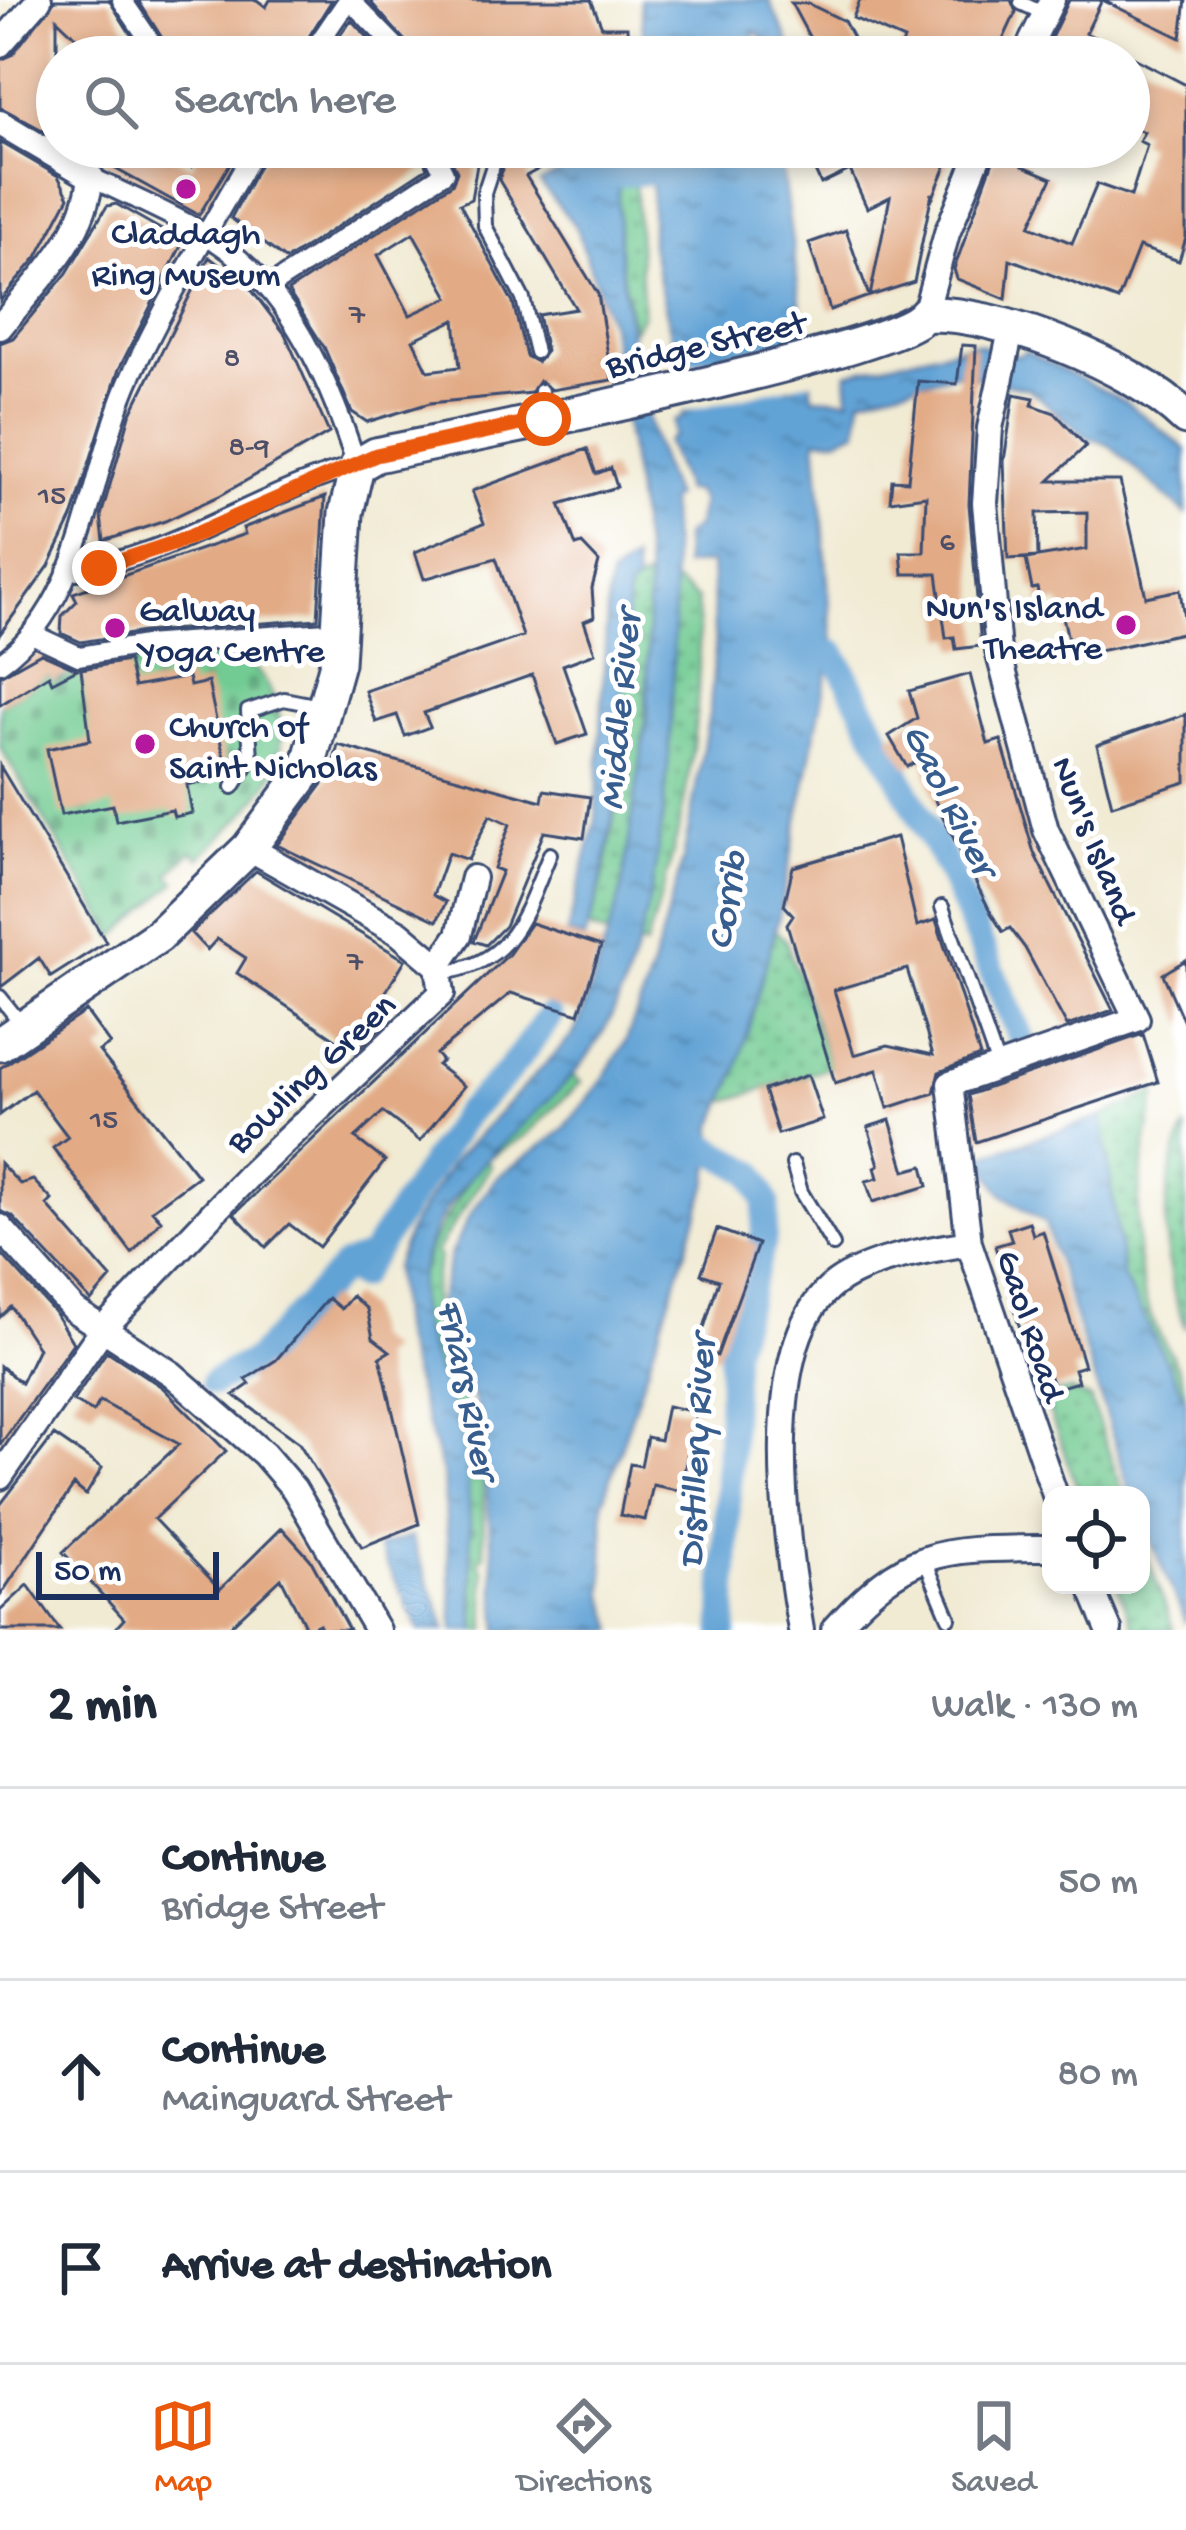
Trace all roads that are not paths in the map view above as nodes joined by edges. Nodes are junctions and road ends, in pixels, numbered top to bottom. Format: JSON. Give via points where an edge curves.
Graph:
{"nodes":[{"id":1,"x":39,"y":0,"type":"edge"},
{"id":2,"x":122,"y":0,"type":"edge"},
{"id":3,"x":349,"y":0,"type":"edge"},
{"id":4,"x":1021,"y":3,"type":"edge"},
{"id":5,"x":1048,"y":7,"type":"edge"},
{"id":6,"x":147,"y":36,"type":"edge"},
{"id":7,"x":324,"y":36,"type":"edge"},
{"id":8,"x":385,"y":36,"type":"edge"},
{"id":9,"x":1034,"y":36,"type":"edge"},
{"id":10,"x":2,"y":37,"type":"edge"},
{"id":11,"x":0,"y":123,"type":"edge"},
{"id":12,"x":36,"y":144,"type":"edge"},
{"id":13,"x":77,"y":168,"type":"edge"},
{"id":14,"x":244,"y":168,"type":"edge"},
{"id":15,"x":442,"y":168,"type":"edge"},
{"id":16,"x":492,"y":168,"type":"edge"},
{"id":17,"x":973,"y":168,"type":"edge"},
{"id":18,"x":92,"y":177,"type":"junction"},
{"id":19,"x":207,"y":236,"type":"junction"},
{"id":20,"x":269,"y":287,"type":"junction"},
{"id":21,"x":925,"y":314,"type":"junction"},
{"id":22,"x":0,"y":327,"type":"edge"},
{"id":23,"x":1009,"y":340,"type":"junction"},
{"id":24,"x":536,"y":352,"type":"dead end"},
{"id":25,"x":1184,"y":411,"type":"edge"},
{"id":26,"x":357,"y":466,"type":"junction"},
{"id":27,"x":67,"y":571,"type":"junction"},
{"id":28,"x":341,"y":631,"type":"junction"},
{"id":29,"x":34,"y":635,"type":"junction"},
{"id":30,"x":3,"y":661,"type":"edge"},
{"id":31,"x":326,"y":707,"type":"junction"},
{"id":32,"x":233,"y":788,"type":"dead end"},
{"id":33,"x":249,"y":848,"type":"junction"},
{"id":34,"x":550,"y":854,"type":"dead end"},
{"id":35,"x":473,"y":878,"type":"dead end"},
{"id":36,"x":942,"y":907,"type":"dead end"},
{"id":37,"x":440,"y":969,"type":"junction"},
{"id":38,"x":0,"y":998,"type":"edge"},
{"id":39,"x":12,"y":1036,"type":"edge"},
{"id":40,"x":998,"y":1066,"type":"junction"},
{"id":41,"x":793,"y":1164,"type":"dead end"},
{"id":42,"x":0,"y":1227,"type":"edge"},
{"id":43,"x":969,"y":1243,"type":"junction"},
{"id":44,"x":833,"y":1245,"type":"dead end"},
{"id":45,"x":101,"y":1331,"type":"junction"},
{"id":46,"x":0,"y":1477,"type":"edge"},
{"id":47,"x":1051,"y":1486,"type":"edge"},
{"id":48,"x":1042,"y":1548,"type":"edge"},
{"id":49,"x":924,"y":1557,"type":"junction"},
{"id":50,"x":1094,"y":1594,"type":"edge"},
{"id":51,"x":949,"y":1618,"type":"dead end"},
{"id":52,"x":376,"y":1630,"type":"edge"},
{"id":53,"x":801,"y":1630,"type":"edge"},
{"id":54,"x":834,"y":1630,"type":"edge"},
{"id":55,"x":1109,"y":1630,"type":"edge"}],
"edges":[{"from":1,"to":10,"type":"street"},
{"from":2,"to":6,"type":"street"},
{"from":3,"to":7,"type":"street"},
{"from":3,"to":8,"type":"street"},
{"from":4,"to":5,"type":"lane"},
{"from":5,"to":9,"type":"street"},
{"from":11,"to":12,"type":"street"},
{"from":13,"to":18,"type":"street"},
{"from":14,"to":19,"type":"street"},
{"from":15,"to":20,"type":"street"},
{"from":16,"to":24,"type":"lane","via":[[485,226],[523,299]]},
{"from":17,"to":21,"type":"street"},
{"from":18,"to":19,"type":"street"},
{"from":18,"to":22,"type":"street","via":[[73,237]]},
{"from":19,"to":20,"type":"street"},
{"from":19,"to":27,"type":"street","via":[[129,380]]},
{"from":20,"to":26,"type":"street","via":[[317,348]]},
{"from":21,"to":23,"type":"street"},
{"from":21,"to":26,"type":"street","name":"Bridge Street","via":[[906,330],[825,353],[622,402],[542,405]]},
{"from":23,"to":25,"type":"street","via":[[1126,378]]},
{"from":23,"to":40,"type":"street","name":"Nun's Island","via":[[986,467],[985,548],[1006,689],[1046,830],[1138,1019]]},
{"from":26,"to":27,"type":"street","via":[[188,538]]},
{"from":26,"to":28,"type":"street","via":[[346,513]]},
{"from":27,"to":29,"type":"street"},
{"from":28,"to":29,"type":"street","via":[[79,656]]},
{"from":28,"to":31,"type":"street"},
{"from":29,"to":30,"type":"street"},
{"from":31,"to":32,"type":"lane","via":[[284,699],[248,711],[251,758]]},
{"from":31,"to":33,"type":"street","via":[[307,770]]},
{"from":33,"to":37,"type":"street","name":"Bowling Green","via":[[399,933]]},
{"from":33,"to":39,"type":"street","via":[[158,936]]},
{"from":34,"to":37,"type":"lane","via":[[507,940],[475,968]]},
{"from":35,"to":37,"type":"street","via":[[459,935]]},
{"from":36,"to":40,"type":"lane"},
{"from":37,"to":45,"type":"street","name":"Bowling Green","via":[[442,993],[425,1013],[250,1174]]},
{"from":38,"to":39,"type":"lane"},
{"from":40,"to":43,"type":"street","name":"Nun's Island","via":[[950,1084]]},
{"from":41,"to":44,"type":"lane"},
{"from":42,"to":45,"type":"street"},
{"from":43,"to":47,"type":"street","name":"Gaol Road"},
{"from":43,"to":53,"type":"street","name":"Gaol Road","via":[[852,1274],[810,1312],[791,1373],[784,1463]]},
{"from":45,"to":46,"type":"street","name":"Bowling Green"},
{"from":45,"to":52,"type":"street","via":[[172,1374],[264,1454],[294,1489]]},
{"from":48,"to":49,"type":"street"},
{"from":49,"to":51,"type":"lane"},
{"from":49,"to":54,"type":"street","via":[[873,1589]]},
{"from":50,"to":55,"type":"street"}]}
